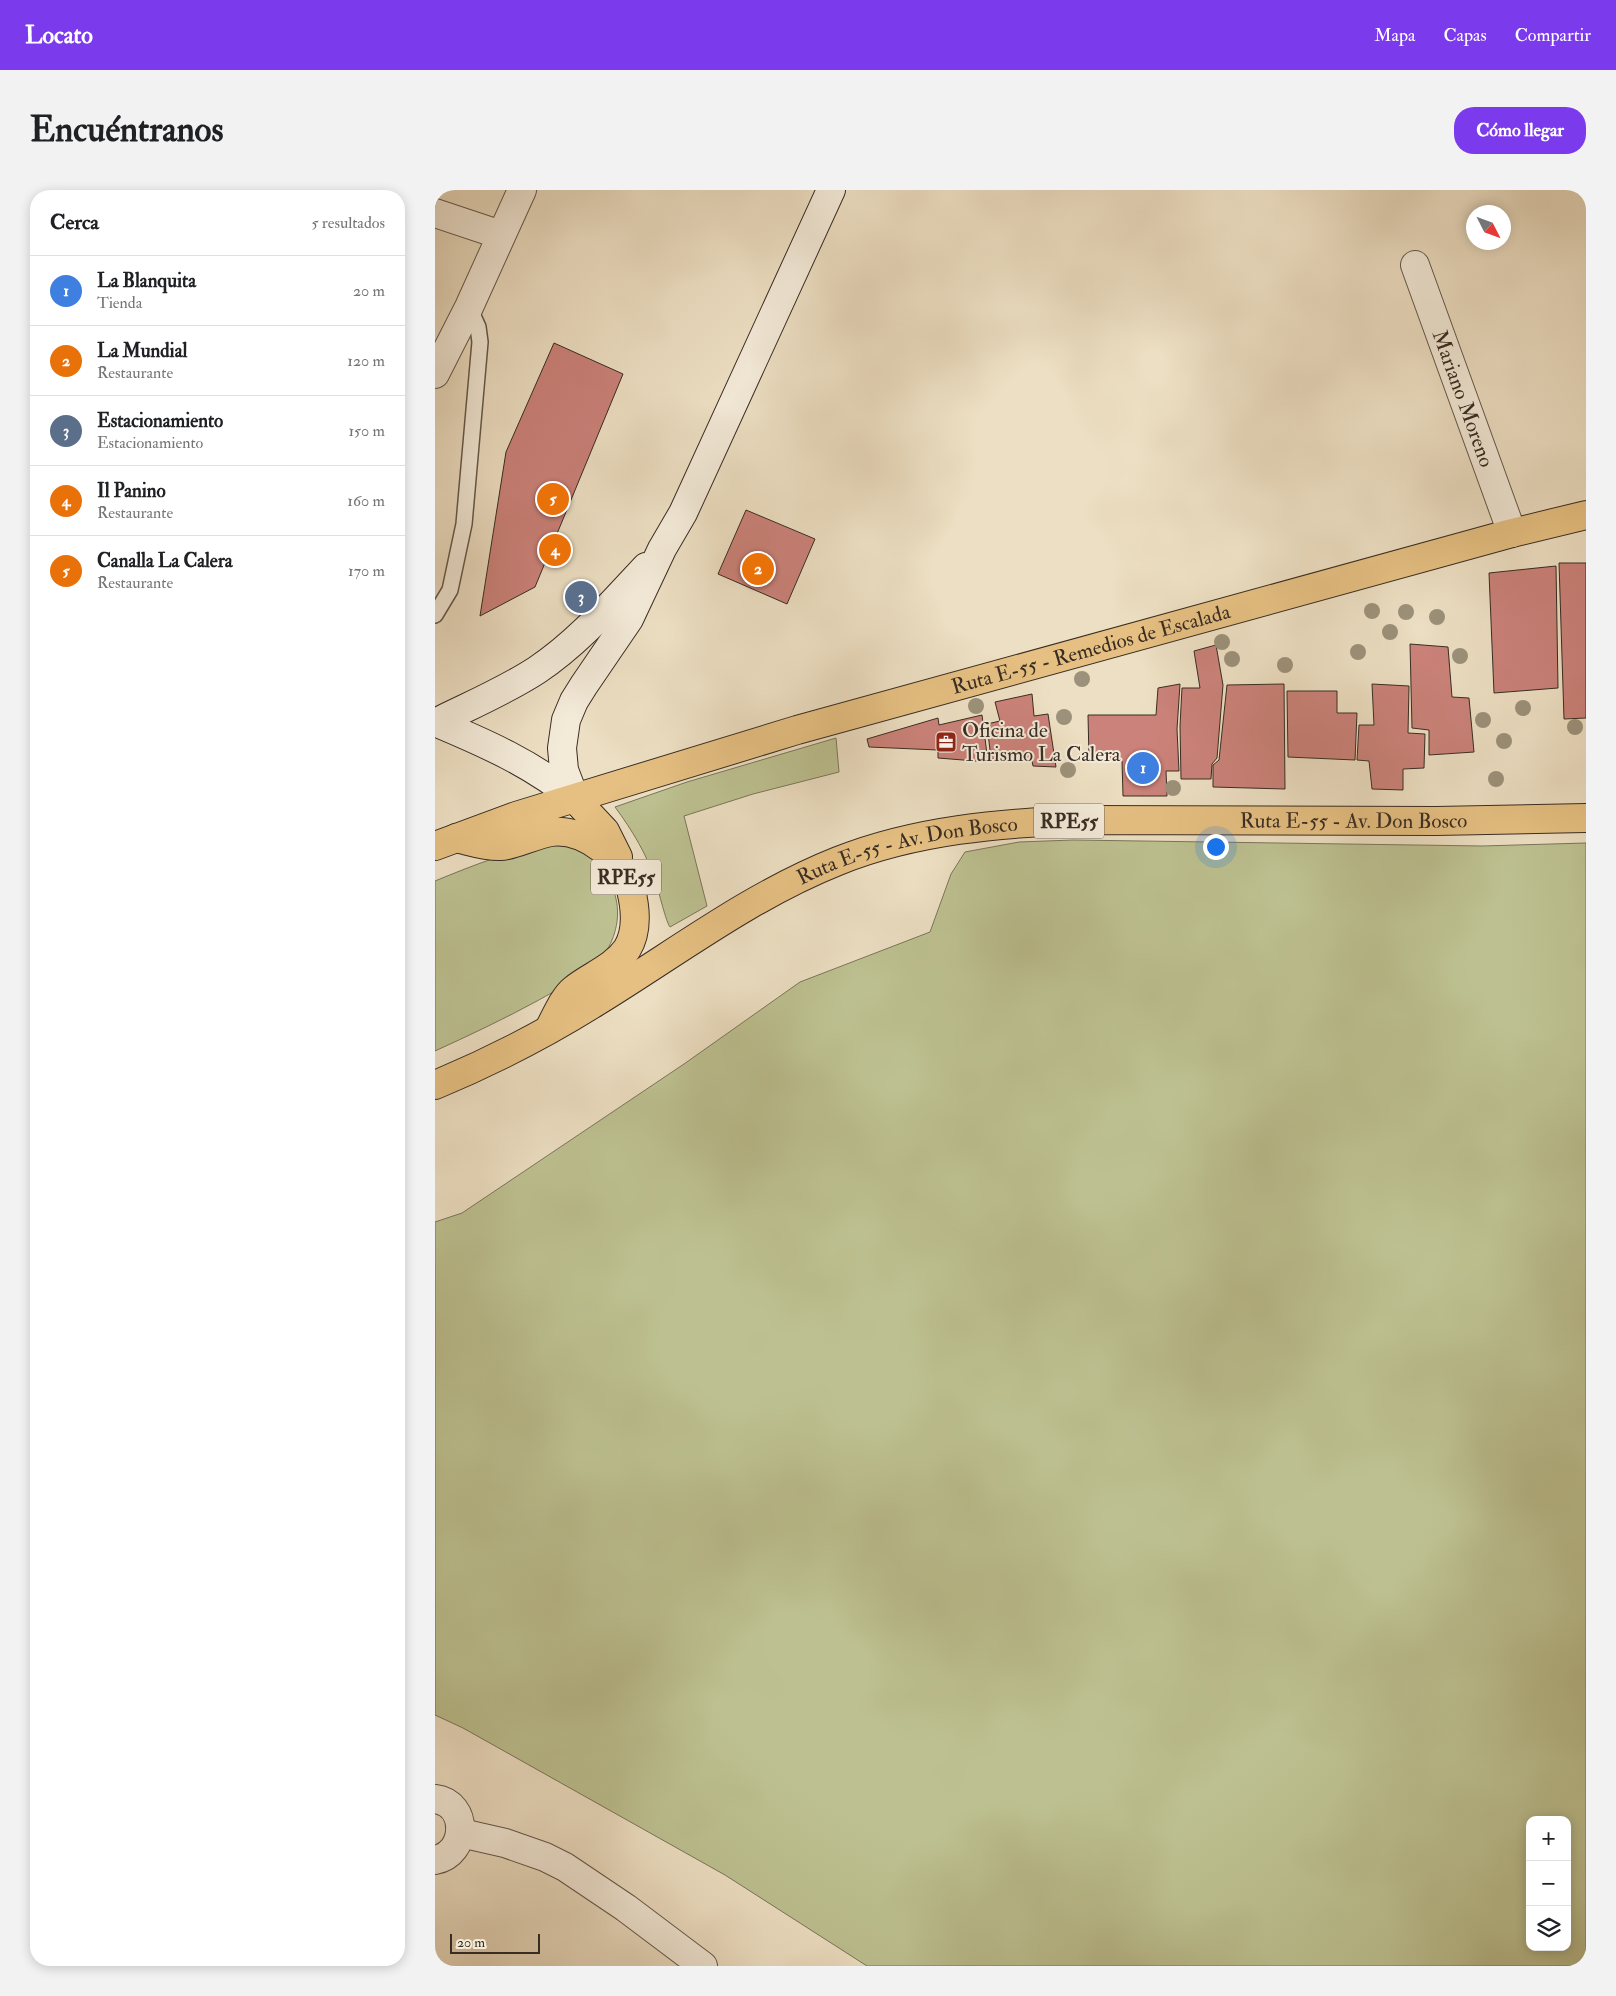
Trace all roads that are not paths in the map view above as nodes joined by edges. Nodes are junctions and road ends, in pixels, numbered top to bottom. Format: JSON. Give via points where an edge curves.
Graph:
{"nodes":[{"id":1,"x":522,"y":190,"type":"edge"},
{"id":2,"x":831,"y":190,"type":"edge"},
{"id":3,"x":435,"y":213,"type":"edge"},
{"id":4,"x":501,"y":235,"type":"junction"},
{"id":5,"x":1415,"y":265,"type":"dead end"},
{"id":6,"x":469,"y":307,"type":"junction"},
{"id":7,"x":435,"y":374,"type":"edge"},
{"id":8,"x":1586,"y":515,"type":"edge"},
{"id":9,"x":1512,"y":533,"type":"junction"},
{"id":10,"x":662,"y":550,"type":"junction"},
{"id":11,"x":435,"y":614,"type":"edge"},
{"id":12,"x":436,"y":723,"type":"edge"},
{"id":13,"x":586,"y":795,"type":"junction"},
{"id":14,"x":1586,"y":818,"type":"edge"},
{"id":15,"x":445,"y":842,"type":"edge"},
{"id":16,"x":623,"y":870,"type":"junction"},
{"id":17,"x":548,"y":1030,"type":"junction"},
{"id":18,"x":435,"y":1085,"type":"edge"},
{"id":19,"x":435,"y":1799,"type":"edge"},
{"id":20,"x":461,"y":1834,"type":"junction"},
{"id":21,"x":435,"y":1860,"type":"edge"},
{"id":22,"x":703,"y":1966,"type":"edge"}],
"edges":[{"from":1,"to":4,"type":"street"},
{"from":2,"to":10,"type":"street","via":[[683,513]]},
{"from":3,"to":4,"type":"street"},
{"from":4,"to":6,"type":"street"},
{"from":5,"to":9,"type":"street","name":"Mariano Moreno"},
{"from":6,"to":7,"type":"street"},
{"from":6,"to":11,"type":"lane","via":[[478,327],[480,342],[464,524],[450,590]]},
{"from":8,"to":9,"type":"main road","name":"Ruta E-55 - Remedios de Escalada","number":"RPE55"},
{"from":9,"to":13,"type":"main road","name":"Ruta E-55 - Remedios de Escalada","number":"RPE55","via":[[797,730]]},
{"from":10,"to":12,"type":"street","via":[[578,638],[552,659],[507,688]]},
{"from":10,"to":13,"type":"street","via":[[629,619],[574,701],[566,720],[562,748],[564,770]]},
{"from":12,"to":13,"type":"street","via":[[517,759]]},
{"from":13,"to":15,"type":"main road","number":"RPE55"},
{"from":13,"to":16,"type":"main road","via":[[615,848]]},
{"from":14,"to":17,"type":"main road","name":"Ruta E-55 - Av. Don Bosco","number":"RPE55","via":[[1083,820],[1028,822],[941,833],[888,844],[787,884],[725,918],[596,1003]]},
{"from":15,"to":16,"type":"main road","number":"RPE55","via":[[501,847],[551,832],[563,832],[591,842]]},
{"from":16,"to":17,"type":"main road","number":"RPE55","via":[[634,904],[633,937],[615,962],[571,992]]},
{"from":17,"to":18,"type":"main road","number":"RPE55"},
{"from":19,"to":20,"type":"street","via":[[455,1811],[460,1820]]},
{"from":20,"to":21,"type":"street","via":[[455,1848]]},
{"from":20,"to":22,"type":"street","via":[[505,1843],[565,1867]]}]}
